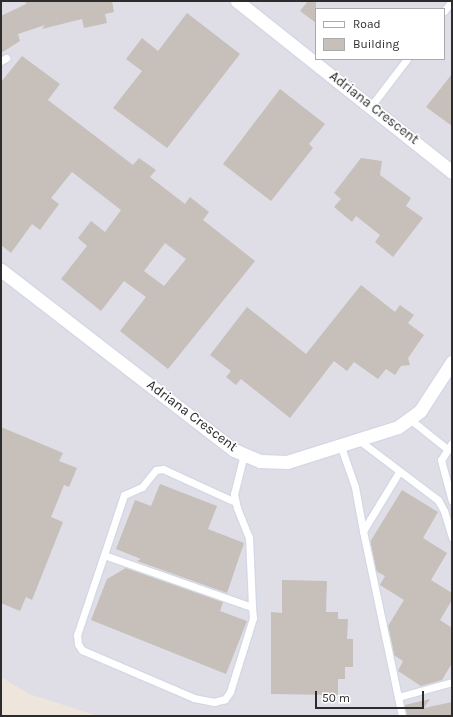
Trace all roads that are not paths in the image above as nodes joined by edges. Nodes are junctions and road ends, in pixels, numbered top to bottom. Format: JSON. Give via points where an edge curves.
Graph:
{"nodes":[{"id":1,"x":237,"y":1,"type":"edge"},
{"id":2,"x":452,"y":1,"type":"edge"},
{"id":3,"x":445,"y":10,"type":"edge"},
{"id":4,"x":406,"y":60,"type":"edge"},
{"id":5,"x":371,"y":106,"type":"junction"},
{"id":6,"x":452,"y":172,"type":"edge"},
{"id":7,"x":1,"y":270,"type":"edge"},
{"id":8,"x":452,"y":362,"type":"edge"},
{"id":9,"x":411,"y":420,"type":"junction"},
{"id":10,"x":360,"y":440,"type":"junction"},
{"id":11,"x":452,"y":443,"type":"edge"},
{"id":12,"x":341,"y":447,"type":"junction"},
{"id":13,"x":446,"y":448,"type":"junction"},
{"id":14,"x":244,"y":454,"type":"junction"},
{"id":15,"x":399,"y":472,"type":"junction"},
{"id":16,"x":452,"y":501,"type":"edge"},
{"id":17,"x":235,"y":502,"type":"junction"},
{"id":18,"x":363,"y":530,"type":"junction"},
{"id":19,"x":452,"y":538,"type":"edge"},
{"id":20,"x":104,"y":555,"type":"junction"},
{"id":21,"x":252,"y":607,"type":"junction"},
{"id":22,"x":452,"y":682,"type":"edge"},
{"id":23,"x":398,"y":697,"type":"junction"},
{"id":24,"x":402,"y":716,"type":"edge"}],
"edges":[{"from":1,"to":5,"type":"street","name":"Adriana Crescent"},
{"from":2,"to":3,"type":"lane"},
{"from":4,"to":5,"type":"lane"},
{"from":5,"to":6,"type":"street","name":"Adriana Crescent"},
{"from":7,"to":14,"type":"street","name":"Adriana Crescent","via":[[234,450]]},
{"from":8,"to":9,"type":"street"},
{"from":9,"to":10,"type":"street","name":"Adriana Crescent"},
{"from":9,"to":13,"type":"lane"},
{"from":10,"to":12,"type":"street","name":"Adriana Crescent"},
{"from":10,"to":15,"type":"lane"},
{"from":11,"to":13,"type":"lane"},
{"from":12,"to":14,"type":"street","name":"Adriana Crescent","via":[[287,462],[260,460]]},
{"from":12,"to":18,"type":"lane","via":[[355,487]]},
{"from":13,"to":16,"type":"lane","via":[[441,455],[442,470]]},
{"from":14,"to":17,"type":"lane","via":[[234,494]]},
{"from":15,"to":18,"type":"lane"},
{"from":15,"to":19,"type":"lane","via":[[441,504]]},
{"from":17,"to":20,"type":"lane","via":[[163,469],[156,470],[142,486],[124,495]]},
{"from":17,"to":21,"type":"lane","via":[[249,537]]},
{"from":18,"to":23,"type":"lane"},
{"from":20,"to":21,"type":"lane"},
{"from":20,"to":21,"type":"lane","via":[[77,636],[82,650],[194,698],[214,702],[224,699],[230,692],[250,631]]},
{"from":22,"to":23,"type":"lane"},
{"from":23,"to":24,"type":"lane"}]}
